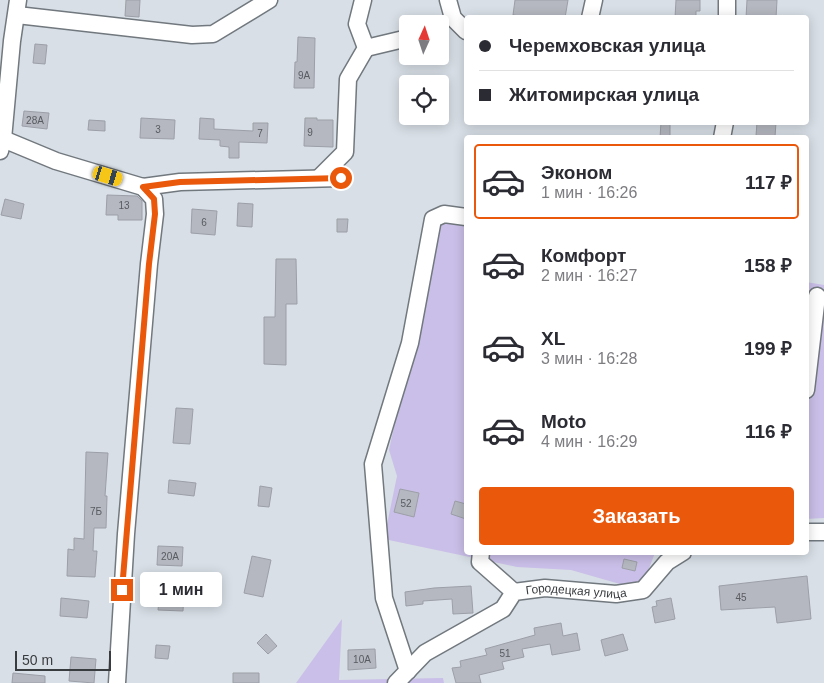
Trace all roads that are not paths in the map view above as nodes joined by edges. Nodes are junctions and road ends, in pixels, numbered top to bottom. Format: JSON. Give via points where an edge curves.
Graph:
{"nodes":[{"id":1,"x":269,"y":0,"type":"edge"},
{"id":2,"x":363,"y":0,"type":"edge"},
{"id":3,"x":448,"y":0,"type":"edge"},
{"id":4,"x":594,"y":0,"type":"edge"},
{"id":5,"x":727,"y":0,"type":"edge"},
{"id":6,"x":17,"y":8,"type":"edge"},
{"id":7,"x":447,"y":15,"type":"edge"},
{"id":8,"x":591,"y":15,"type":"edge"},
{"id":9,"x":727,"y":15,"type":"edge"},
{"id":10,"x":449,"y":23,"type":"edge"},
{"id":11,"x":464,"y":30,"type":"edge"},
{"id":12,"x":399,"y":40,"type":"edge"},
{"id":13,"x":366,"y":48,"type":"junction"},
{"id":14,"x":1,"y":145,"type":"edge"},
{"id":15,"x":319,"y":178,"type":"junction"},
{"id":16,"x":341,"y":178,"type":"dead end"},
{"id":17,"x":143,"y":187,"type":"junction"},
{"id":18,"x":464,"y":217,"type":"edge"},
{"id":19,"x":817,"y":296,"type":"dead end"},
{"id":20,"x":809,"y":364,"type":"edge"},
{"id":21,"x":809,"y":532,"type":"edge"},
{"id":22,"x":824,"y":532,"type":"edge"},
{"id":23,"x":481,"y":555,"type":"edge"},
{"id":24,"x":665,"y":557,"type":"edge"},
{"id":25,"x":514,"y":592,"type":"junction"},
{"id":26,"x":408,"y":671,"type":"junction"},
{"id":27,"x":116,"y":683,"type":"edge"},
{"id":28,"x":396,"y":683,"type":"edge"}],
"edges":[{"from":1,"to":6,"type":"street","via":[[212,34],[199,35]]},
{"from":2,"to":13,"type":"street","via":[[357,24]]},
{"from":3,"to":7,"type":"street"},
{"from":4,"to":8,"type":"street"},
{"from":5,"to":9,"type":"street"},
{"from":6,"to":14,"type":"street"},
{"from":10,"to":11,"type":"street"},
{"from":12,"to":13,"type":"street"},
{"from":13,"to":15,"type":"street","via":[[348,79],[345,152]]},
{"from":14,"to":17,"type":"street"},
{"from":15,"to":16,"type":"street"},
{"from":15,"to":17,"type":"street","via":[[180,182]]},
{"from":17,"to":27,"type":"street","via":[[154,199],[155,214]]},
{"from":18,"to":26,"type":"street","via":[[444,214],[433,219],[410,343],[374,464],[384,598]]},
{"from":19,"to":20,"type":"street"},
{"from":21,"to":22,"type":"street"},
{"from":23,"to":25,"type":"street","via":[[480,562]]},
{"from":24,"to":25,"type":"street","name":"Городецкая улица","via":[[643,590],[616,594],[545,588]]},
{"from":25,"to":26,"type":"street","name":"Городецкая улица","via":[[502,609],[425,653]]},
{"from":26,"to":28,"type":"street","name":"Городецкая улица"}]}
